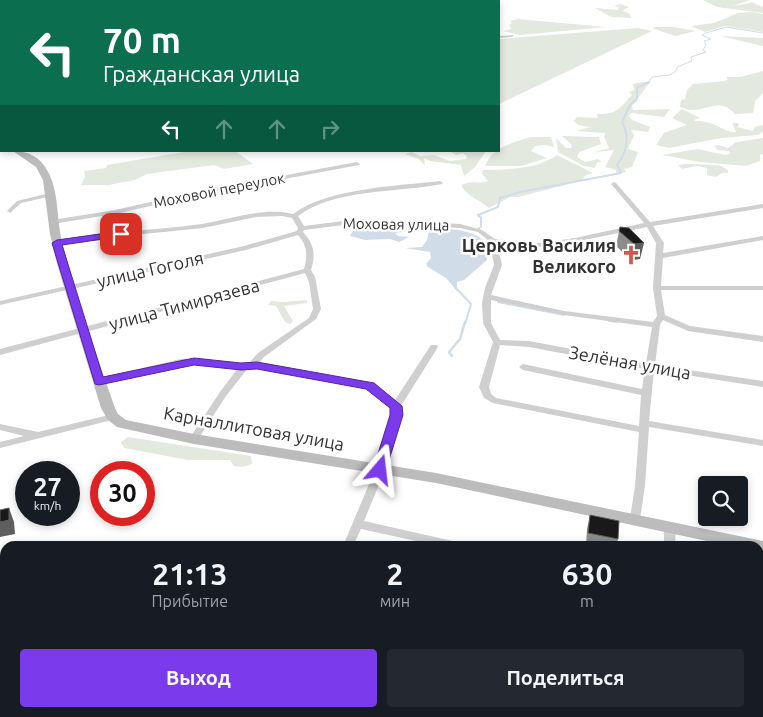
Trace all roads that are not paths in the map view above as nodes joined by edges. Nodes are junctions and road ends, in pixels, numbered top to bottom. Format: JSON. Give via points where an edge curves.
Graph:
{"nodes":[{"id":1,"x":512,"y":36,"type":"dead end"},
{"id":2,"x":500,"y":37,"type":"edge"},
{"id":3,"x":19,"y":152,"type":"edge"},
{"id":4,"x":357,"y":164,"type":"dead end"},
{"id":5,"x":440,"y":183,"type":"dead end"},
{"id":6,"x":614,"y":184,"type":"dead end"},
{"id":7,"x":50,"y":195,"type":"junction"},
{"id":8,"x":763,"y":206,"type":"edge"},
{"id":9,"x":10,"y":211,"type":"dead end"},
{"id":10,"x":294,"y":216,"type":"junction"},
{"id":11,"x":52,"y":222,"type":"junction"},
{"id":12,"x":649,"y":225,"type":"junction"},
{"id":13,"x":301,"y":230,"type":"junction"},
{"id":14,"x":763,"y":238,"type":"edge"},
{"id":15,"x":493,"y":241,"type":"junction"},
{"id":16,"x":57,"y":243,"type":"junction"},
{"id":17,"x":660,"y":256,"type":"junction"},
{"id":18,"x":308,"y":270,"type":"junction"},
{"id":19,"x":70,"y":288,"type":"junction"},
{"id":20,"x":657,"y":288,"type":"junction"},
{"id":21,"x":763,"y":288,"type":"edge"},
{"id":22,"x":488,"y":297,"type":"junction"},
{"id":23,"x":0,"y":303,"type":"edge"},
{"id":24,"x":661,"y":316,"type":"junction"},
{"id":25,"x":656,"y":325,"type":"junction"},
{"id":26,"x":83,"y":331,"type":"junction"},
{"id":27,"x":763,"y":339,"type":"edge"},
{"id":28,"x":496,"y":342,"type":"junction"},
{"id":29,"x":434,"y":347,"type":"dead end"},
{"id":30,"x":0,"y":352,"type":"edge"},
{"id":31,"x":248,"y":366,"type":"junction"},
{"id":32,"x":523,"y":367,"type":"dead end"},
{"id":33,"x":651,"y":367,"type":"junction"},
{"id":34,"x":99,"y":381,"type":"junction"},
{"id":35,"x":763,"y":384,"type":"edge"},
{"id":36,"x":646,"y":393,"type":"junction"},
{"id":37,"x":486,"y":396,"type":"joint"},
{"id":38,"x":396,"y":406,"type":"junction"},
{"id":39,"x":113,"y":418,"type":"junction"},
{"id":40,"x":0,"y":427,"type":"edge"},
{"id":41,"x":644,"y":427,"type":"junction"},
{"id":42,"x":39,"y":436,"type":"junction"},
{"id":43,"x":194,"y":438,"type":"junction"},
{"id":44,"x":763,"y":443,"type":"edge"},
{"id":45,"x":0,"y":445,"type":"edge"},
{"id":46,"x":380,"y":470,"type":"junction"},
{"id":47,"x":635,"y":520,"type":"junction"},
{"id":48,"x":358,"y":524,"type":"junction"},
{"id":49,"x":670,"y":527,"type":"junction"},
{"id":50,"x":350,"y":541,"type":"edge"},
{"id":51,"x":434,"y":541,"type":"edge"},
{"id":52,"x":670,"y":541,"type":"edge"},
{"id":53,"x":735,"y":541,"type":"edge"}],
"edges":[{"from":1,"to":2,"type":"street"},
{"from":3,"to":7,"type":"street","via":[[41,167]]},
{"from":4,"to":11,"type":"street","name":"Моховой переулок"},
{"from":5,"to":10,"type":"street","name":"Моховая улица","via":[[315,202]]},
{"from":6,"to":12,"type":"street"},
{"from":7,"to":9,"type":"street","via":[[20,202]]},
{"from":7,"to":11,"type":"street"},
{"from":8,"to":12,"type":"street","name":"Моховая улица"},
{"from":10,"to":13,"type":"street"},
{"from":10,"to":16,"type":"street","via":[[275,212],[192,227]]},
{"from":11,"to":16,"type":"street"},
{"from":12,"to":15,"type":"street","name":"Моховая улица","via":[[544,245]]},
{"from":12,"to":17,"type":"street","via":[[660,240]]},
{"from":13,"to":15,"type":"street","name":"Моховая улица","via":[[367,221],[460,226],[480,231]]},
{"from":13,"to":18,"type":"street","via":[[312,249]]},
{"from":13,"to":19,"type":"street","name":"улица Гоголя","via":[[246,248]]},
{"from":14,"to":17,"type":"street"},
{"from":15,"to":22,"type":"street","via":[[498,265]]},
{"from":16,"to":19,"type":"street"},
{"from":17,"to":20,"type":"street"},
{"from":18,"to":26,"type":"street","name":"улица Тимирязева"},
{"from":18,"to":31,"type":"street","via":[[312,276],[317,309],[312,319]]},
{"from":19,"to":23,"type":"street","name":"улица Гоголя"},
{"from":19,"to":26,"type":"street"},
{"from":20,"to":21,"type":"street"},
{"from":20,"to":24,"type":"street"},
{"from":22,"to":25,"type":"street"},
{"from":22,"to":28,"type":"street","via":[[487,323]]},
{"from":24,"to":25,"type":"street"},
{"from":24,"to":27,"type":"street","via":[[688,328]]},
{"from":25,"to":33,"type":"street"},
{"from":26,"to":30,"type":"street","name":"улица Тимирязева"},
{"from":26,"to":34,"type":"street"},
{"from":28,"to":33,"type":"street","name":"Зелёная улица","via":[[529,344]]},
{"from":28,"to":37,"type":"street","via":[[484,387]]},
{"from":29,"to":38,"type":"street"},
{"from":31,"to":34,"type":"street","via":[[181,362]]},
{"from":31,"to":38,"type":"street","via":[[355,381],[370,386]]},
{"from":31,"to":43,"type":"street","via":[[223,394]]},
{"from":32,"to":36,"type":"street"},
{"from":33,"to":35,"type":"street","name":"Зелёная улица"},
{"from":33,"to":36,"type":"street"},
{"from":34,"to":39,"type":"street"},
{"from":36,"to":41,"type":"street"},
{"from":37,"to":41,"type":"street","via":[[560,414]]},
{"from":38,"to":46,"type":"street"},
{"from":39,"to":42,"type":"street"},
{"from":39,"to":43,"type":"street","name":"Карналлитовая улица","via":[[133,427]]},
{"from":40,"to":42,"type":"street"},
{"from":41,"to":44,"type":"street"},
{"from":41,"to":47,"type":"street"},
{"from":42,"to":45,"type":"street"},
{"from":43,"to":46,"type":"street","name":"Карналлитовая улица"},
{"from":46,"to":47,"type":"street","name":"Карналлитовая улица","via":[[436,478]]},
{"from":46,"to":48,"type":"street"},
{"from":47,"to":49,"type":"street","name":"Карналлитовая улица"},
{"from":48,"to":50,"type":"street"},
{"from":48,"to":51,"type":"street"},
{"from":49,"to":52,"type":"street"},
{"from":49,"to":53,"type":"street","name":"Карналлитовая улица"}]}
